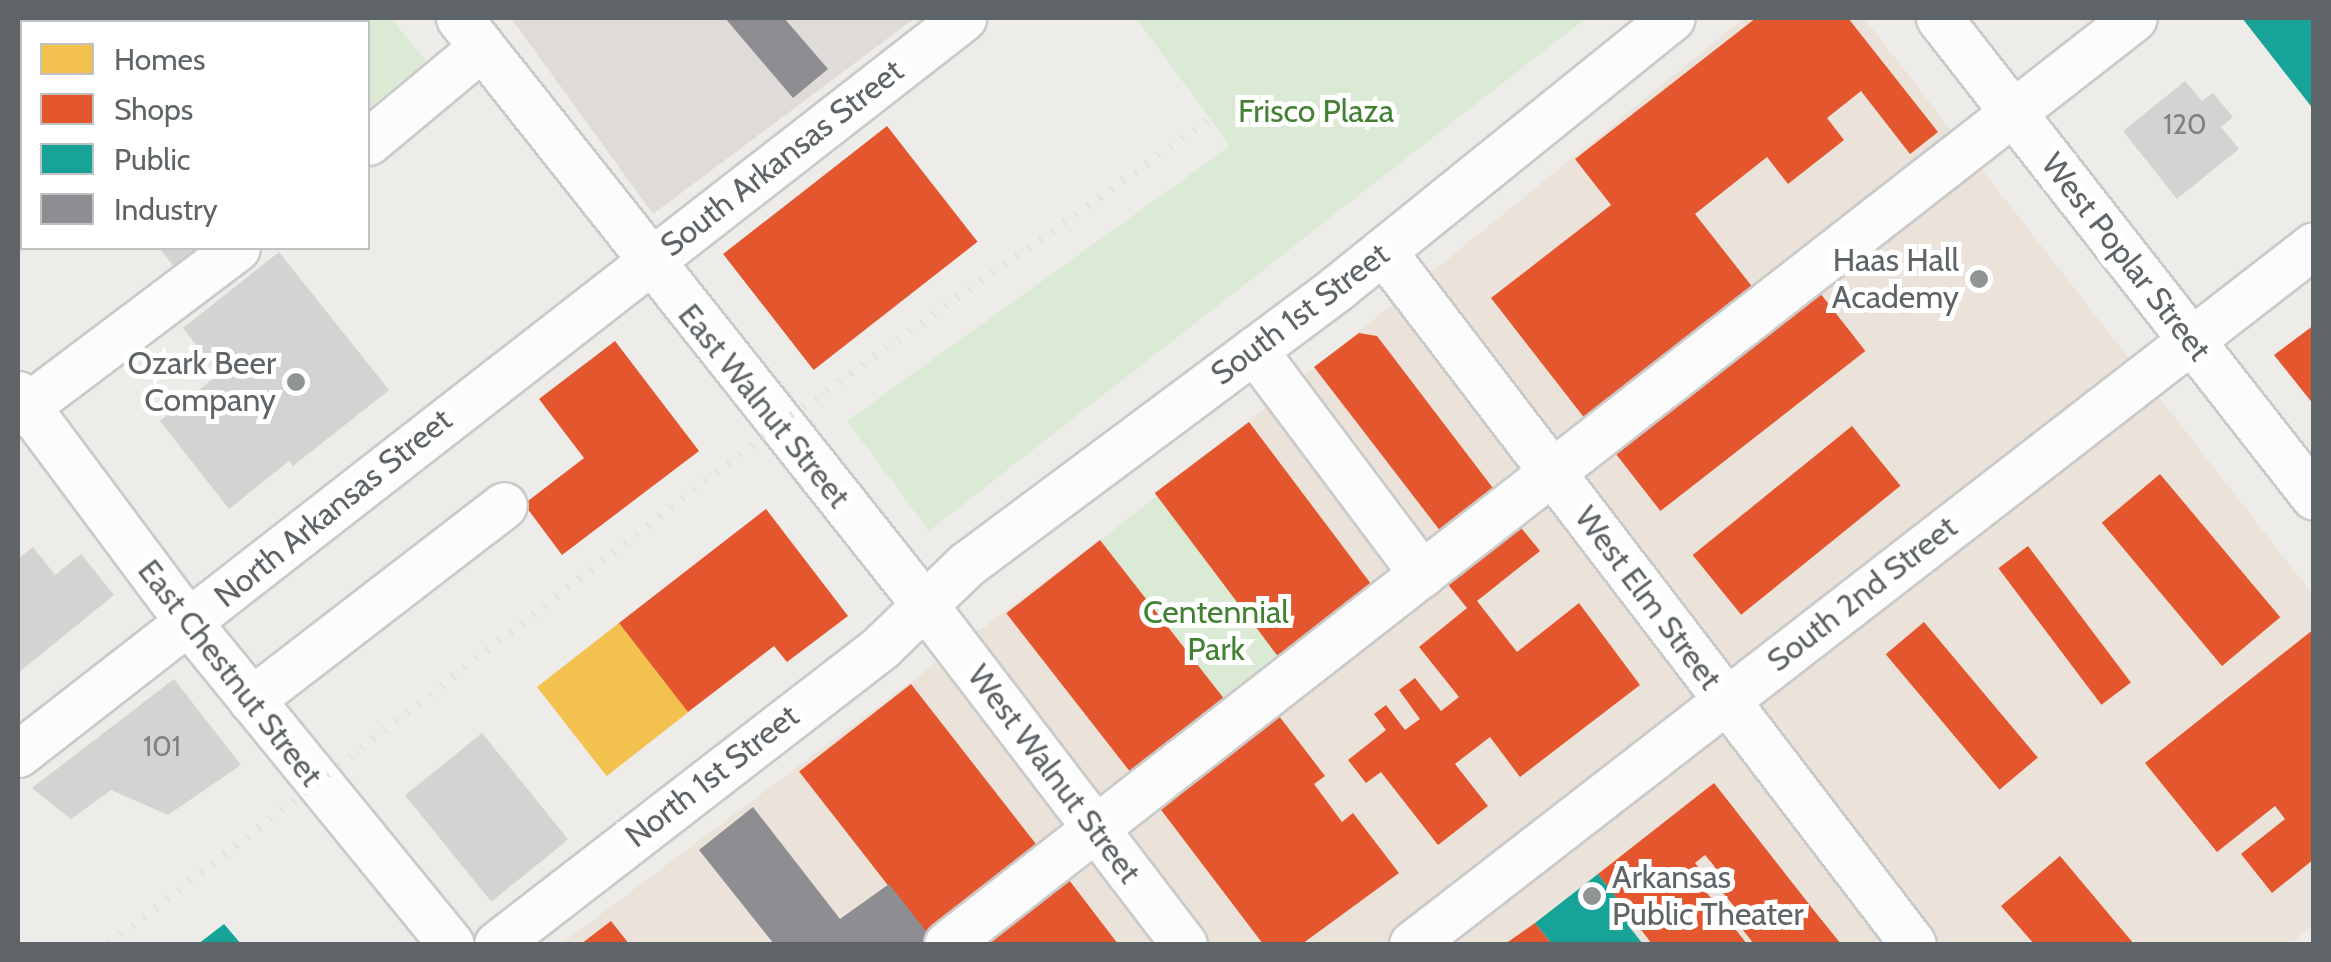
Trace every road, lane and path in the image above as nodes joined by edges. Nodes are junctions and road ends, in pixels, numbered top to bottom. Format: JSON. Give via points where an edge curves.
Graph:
{"nodes":[{"id":1,"x":963,"y":18,"type":"edge"},
{"id":2,"x":1672,"y":18,"type":"edge"},
{"id":3,"x":1939,"y":18,"type":"edge"},
{"id":4,"x":2134,"y":18,"type":"edge"},
{"id":5,"x":471,"y":32,"type":"edge"},
{"id":6,"x":2014,"y":114,"type":"junction"},
{"id":7,"x":370,"y":140,"type":"edge"},
{"id":8,"x":2314,"y":244,"type":"edge"},
{"id":9,"x":234,"y":250,"type":"edge"},
{"id":10,"x":1383,"y":251,"type":"junction"},
{"id":11,"x":649,"y":262,"type":"junction"},
{"id":12,"x":2192,"y":342,"type":"junction"},
{"id":13,"x":1254,"y":350,"type":"junction"},
{"id":14,"x":20,"y":405,"type":"edge"},
{"id":15,"x":1553,"y":474,"type":"junction"},
{"id":16,"x":2314,"y":497,"type":"edge"},
{"id":17,"x":504,"y":505,"type":"dead end"},
{"id":18,"x":1422,"y":574,"type":"junction"},
{"id":19,"x":924,"y":604,"type":"junction"},
{"id":20,"x":189,"y":623,"type":"junction"},
{"id":21,"x":250,"y":700,"type":"junction"},
{"id":22,"x":1726,"y":700,"type":"junction"},
{"id":23,"x":18,"y":754,"type":"edge"},
{"id":24,"x":1095,"y":829,"type":"junction"},
{"id":25,"x":450,"y":944,"type":"edge"},
{"id":26,"x":497,"y":944,"type":"edge"},
{"id":27,"x":947,"y":944,"type":"edge"},
{"id":28,"x":1184,"y":944,"type":"edge"},
{"id":29,"x":1412,"y":944,"type":"edge"},
{"id":30,"x":1914,"y":944,"type":"edge"}],
"edges":[{"from":1,"to":11,"type":"street","name":"South Arkansas Street"},
{"from":2,"to":10,"type":"street","name":"South 1st Street"},
{"from":3,"to":6,"type":"street","name":"West Poplar Street"},
{"from":4,"to":6,"type":"street"},
{"from":5,"to":7,"type":"street"},
{"from":5,"to":11,"type":"street","name":"East Walnut Street"},
{"from":6,"to":12,"type":"street","name":"West Poplar Street"},
{"from":6,"to":15,"type":"street"},
{"from":8,"to":12,"type":"street","name":"South 2nd Street"},
{"from":9,"to":14,"type":"street"},
{"from":10,"to":13,"type":"street","name":"South 1st Street"},
{"from":10,"to":15,"type":"street","name":"West Elm Street"},
{"from":11,"to":19,"type":"street","name":"East Walnut Street"},
{"from":11,"to":20,"type":"street","name":"North Arkansas Street"},
{"from":12,"to":16,"type":"street","name":"West Poplar Street"},
{"from":12,"to":22,"type":"street","name":"South 2nd Street"},
{"from":13,"to":18,"type":"street"},
{"from":13,"to":19,"type":"street","name":"South 1st Street","via":[[967,564]]},
{"from":14,"to":20,"type":"street","name":"East Chestnut Street"},
{"from":15,"to":18,"type":"street"},
{"from":15,"to":22,"type":"street","name":"West Elm Street"},
{"from":17,"to":21,"type":"street"},
{"from":18,"to":24,"type":"street"},
{"from":19,"to":24,"type":"street","name":"West Walnut Street"},
{"from":19,"to":26,"type":"street","name":"North 1st Street","via":[[882,646]]},
{"from":20,"to":21,"type":"street","name":"East Chestnut Street"},
{"from":20,"to":23,"type":"street","name":"North Arkansas Street"},
{"from":21,"to":25,"type":"street","name":"East Chestnut Street"},
{"from":22,"to":29,"type":"street","name":"South 2nd Street"},
{"from":22,"to":30,"type":"street","name":"West Elm Street"},
{"from":24,"to":27,"type":"street"},
{"from":24,"to":28,"type":"street","name":"West Walnut Street"}]}
